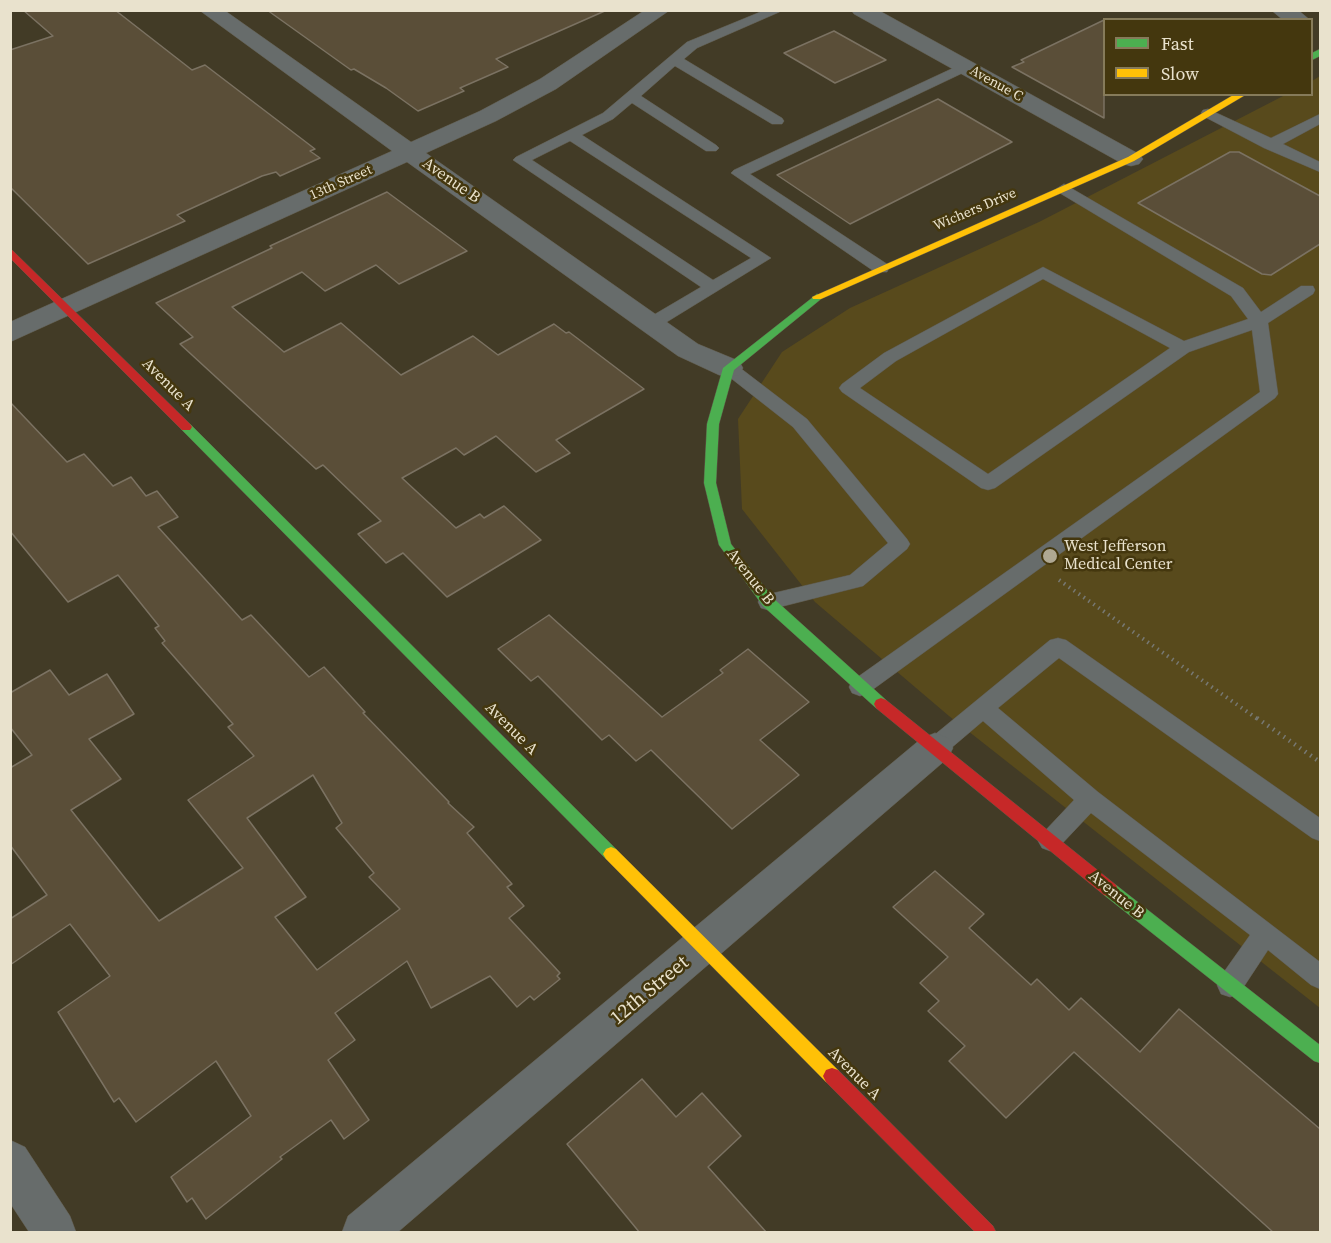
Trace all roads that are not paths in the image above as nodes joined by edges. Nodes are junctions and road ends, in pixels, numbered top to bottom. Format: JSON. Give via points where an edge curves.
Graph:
{"nodes":[{"id":1,"x":209,"y":10,"type":"edge"},
{"id":2,"x":778,"y":10,"type":"edge"},
{"id":3,"x":861,"y":10,"type":"edge"},
{"id":4,"x":1281,"y":10,"type":"edge"},
{"id":5,"x":652,"y":12,"type":"edge"},
{"id":6,"x":1296,"y":18,"type":"edge"},
{"id":7,"x":675,"y":60,"type":"junction"},
{"id":8,"x":964,"y":67,"type":"junction"},
{"id":9,"x":631,"y":96,"type":"junction"},
{"id":10,"x":1239,"y":96,"type":"edge"},
{"id":11,"x":1208,"y":113,"type":"junction"},
{"id":12,"x":1320,"y":118,"type":"edge"},
{"id":13,"x":777,"y":121,"type":"dead end"},
{"id":14,"x":571,"y":135,"type":"junction"},
{"id":15,"x":1269,"y":145,"type":"junction"},
{"id":16,"x":711,"y":148,"type":"dead end"},
{"id":17,"x":410,"y":152,"type":"junction"},
{"id":18,"x":1131,"y":159,"type":"junction"},
{"id":19,"x":1320,"y":168,"type":"edge"},
{"id":20,"x":1064,"y":189,"type":"junction"},
{"id":21,"x":10,"y":251,"type":"edge"},
{"id":22,"x":881,"y":268,"type":"junction"},
{"id":23,"x":712,"y":288,"type":"junction"},
{"id":24,"x":1307,"y":290,"type":"dead end"},
{"id":25,"x":67,"y":307,"type":"junction"},
{"id":26,"x":1259,"y":321,"type":"junction"},
{"id":27,"x":651,"y":324,"type":"junction"},
{"id":28,"x":10,"y":333,"type":"edge"},
{"id":29,"x":1183,"y":348,"type":"junction"},
{"id":30,"x":729,"y":368,"type":"junction"},
{"id":31,"x":768,"y":602,"type":"junction"},
{"id":32,"x":860,"y":687,"type":"junction"},
{"id":33,"x":982,"y":708,"type":"junction"},
{"id":34,"x":935,"y":748,"type":"junction"},
{"id":35,"x":1090,"y":799,"type":"junction"},
{"id":36,"x":1320,"y":831,"type":"edge"},
{"id":37,"x":1050,"y":841,"type":"junction"},
{"id":38,"x":1266,"y":933,"type":"junction"},
{"id":39,"x":704,"y":946,"type":"junction"},
{"id":40,"x":1320,"y":976,"type":"edge"},
{"id":41,"x":1230,"y":985,"type":"junction"},
{"id":42,"x":1320,"y":1055,"type":"edge"},
{"id":43,"x":10,"y":1162,"type":"edge"},
{"id":44,"x":54,"y":1233,"type":"edge"},
{"id":45,"x":364,"y":1233,"type":"edge"},
{"id":46,"x":987,"y":1233,"type":"edge"}],
"edges":[{"from":1,"to":17,"type":"street","name":"Avenue B"},
{"from":2,"to":7,"type":"lane","via":[[692,45]]},
{"from":3,"to":8,"type":"street","name":"Avenue C"},
{"from":4,"to":6,"type":"street"},
{"from":5,"to":17,"type":"street","name":"13th Street","via":[[548,84]]},
{"from":7,"to":9,"type":"lane"},
{"from":7,"to":13,"type":"lane"},
{"from":8,"to":18,"type":"street","name":"Avenue C"},
{"from":8,"to":22,"type":"lane","via":[[739,173]]},
{"from":9,"to":14,"type":"lane","via":[[608,116]]},
{"from":9,"to":16,"type":"lane"},
{"from":10,"to":11,"type":"street","name":"Wichers Drive"},
{"from":11,"to":15,"type":"lane"},
{"from":11,"to":18,"type":"street","name":"Wichers Drive"},
{"from":12,"to":15,"type":"lane"},
{"from":14,"to":23,"type":"lane","via":[[521,160]]},
{"from":14,"to":23,"type":"lane","via":[[763,258]]},
{"from":15,"to":19,"type":"lane"},
{"from":17,"to":25,"type":"street","name":"13th Street"},
{"from":17,"to":27,"type":"street","name":"Avenue B"},
{"from":18,"to":20,"type":"street","name":"Wichers Drive"},
{"from":20,"to":22,"type":"street","name":"Wichers Drive"},
{"from":20,"to":26,"type":"lane","via":[[1238,292]]},
{"from":21,"to":25,"type":"street","name":"Avenue A"},
{"from":22,"to":30,"type":"street","name":"Wichers Drive","via":[[822,293]]},
{"from":23,"to":27,"type":"lane"},
{"from":24,"to":26,"type":"lane"},
{"from":25,"to":28,"type":"street","name":"13th Street"},
{"from":25,"to":39,"type":"street","name":"Avenue A"},
{"from":26,"to":29,"type":"lane"},
{"from":26,"to":32,"type":"lane","via":[[1269,394]]},
{"from":27,"to":30,"type":"street","name":"Avenue B","via":[[688,350]]},
{"from":29,"to":29,"type":"lane","via":[[988,483],[848,388],[890,357],[1043,272]]},
{"from":30,"to":31,"type":"street","name":"Avenue B","via":[[713,424],[710,483],[725,545]]},
{"from":30,"to":31,"type":"lane","via":[[800,423],[900,544],[856,580]]},
{"from":31,"to":32,"type":"street","name":"Avenue B"},
{"from":32,"to":34,"type":"street","name":"Avenue B"},
{"from":33,"to":34,"type":"lane"},
{"from":33,"to":35,"type":"lane"},
{"from":33,"to":36,"type":"lane","via":[[1058,646]]},
{"from":34,"to":37,"type":"street","name":"Avenue B"},
{"from":34,"to":39,"type":"street","name":"12th Street"},
{"from":35,"to":37,"type":"lane"},
{"from":35,"to":38,"type":"lane"},
{"from":37,"to":41,"type":"street","name":"Avenue B"},
{"from":38,"to":40,"type":"lane"},
{"from":38,"to":41,"type":"lane"},
{"from":39,"to":45,"type":"street","name":"12th Street"},
{"from":39,"to":46,"type":"street","name":"Avenue A"},
{"from":41,"to":42,"type":"street","name":"Avenue B"},
{"from":43,"to":44,"type":"street"}]}
